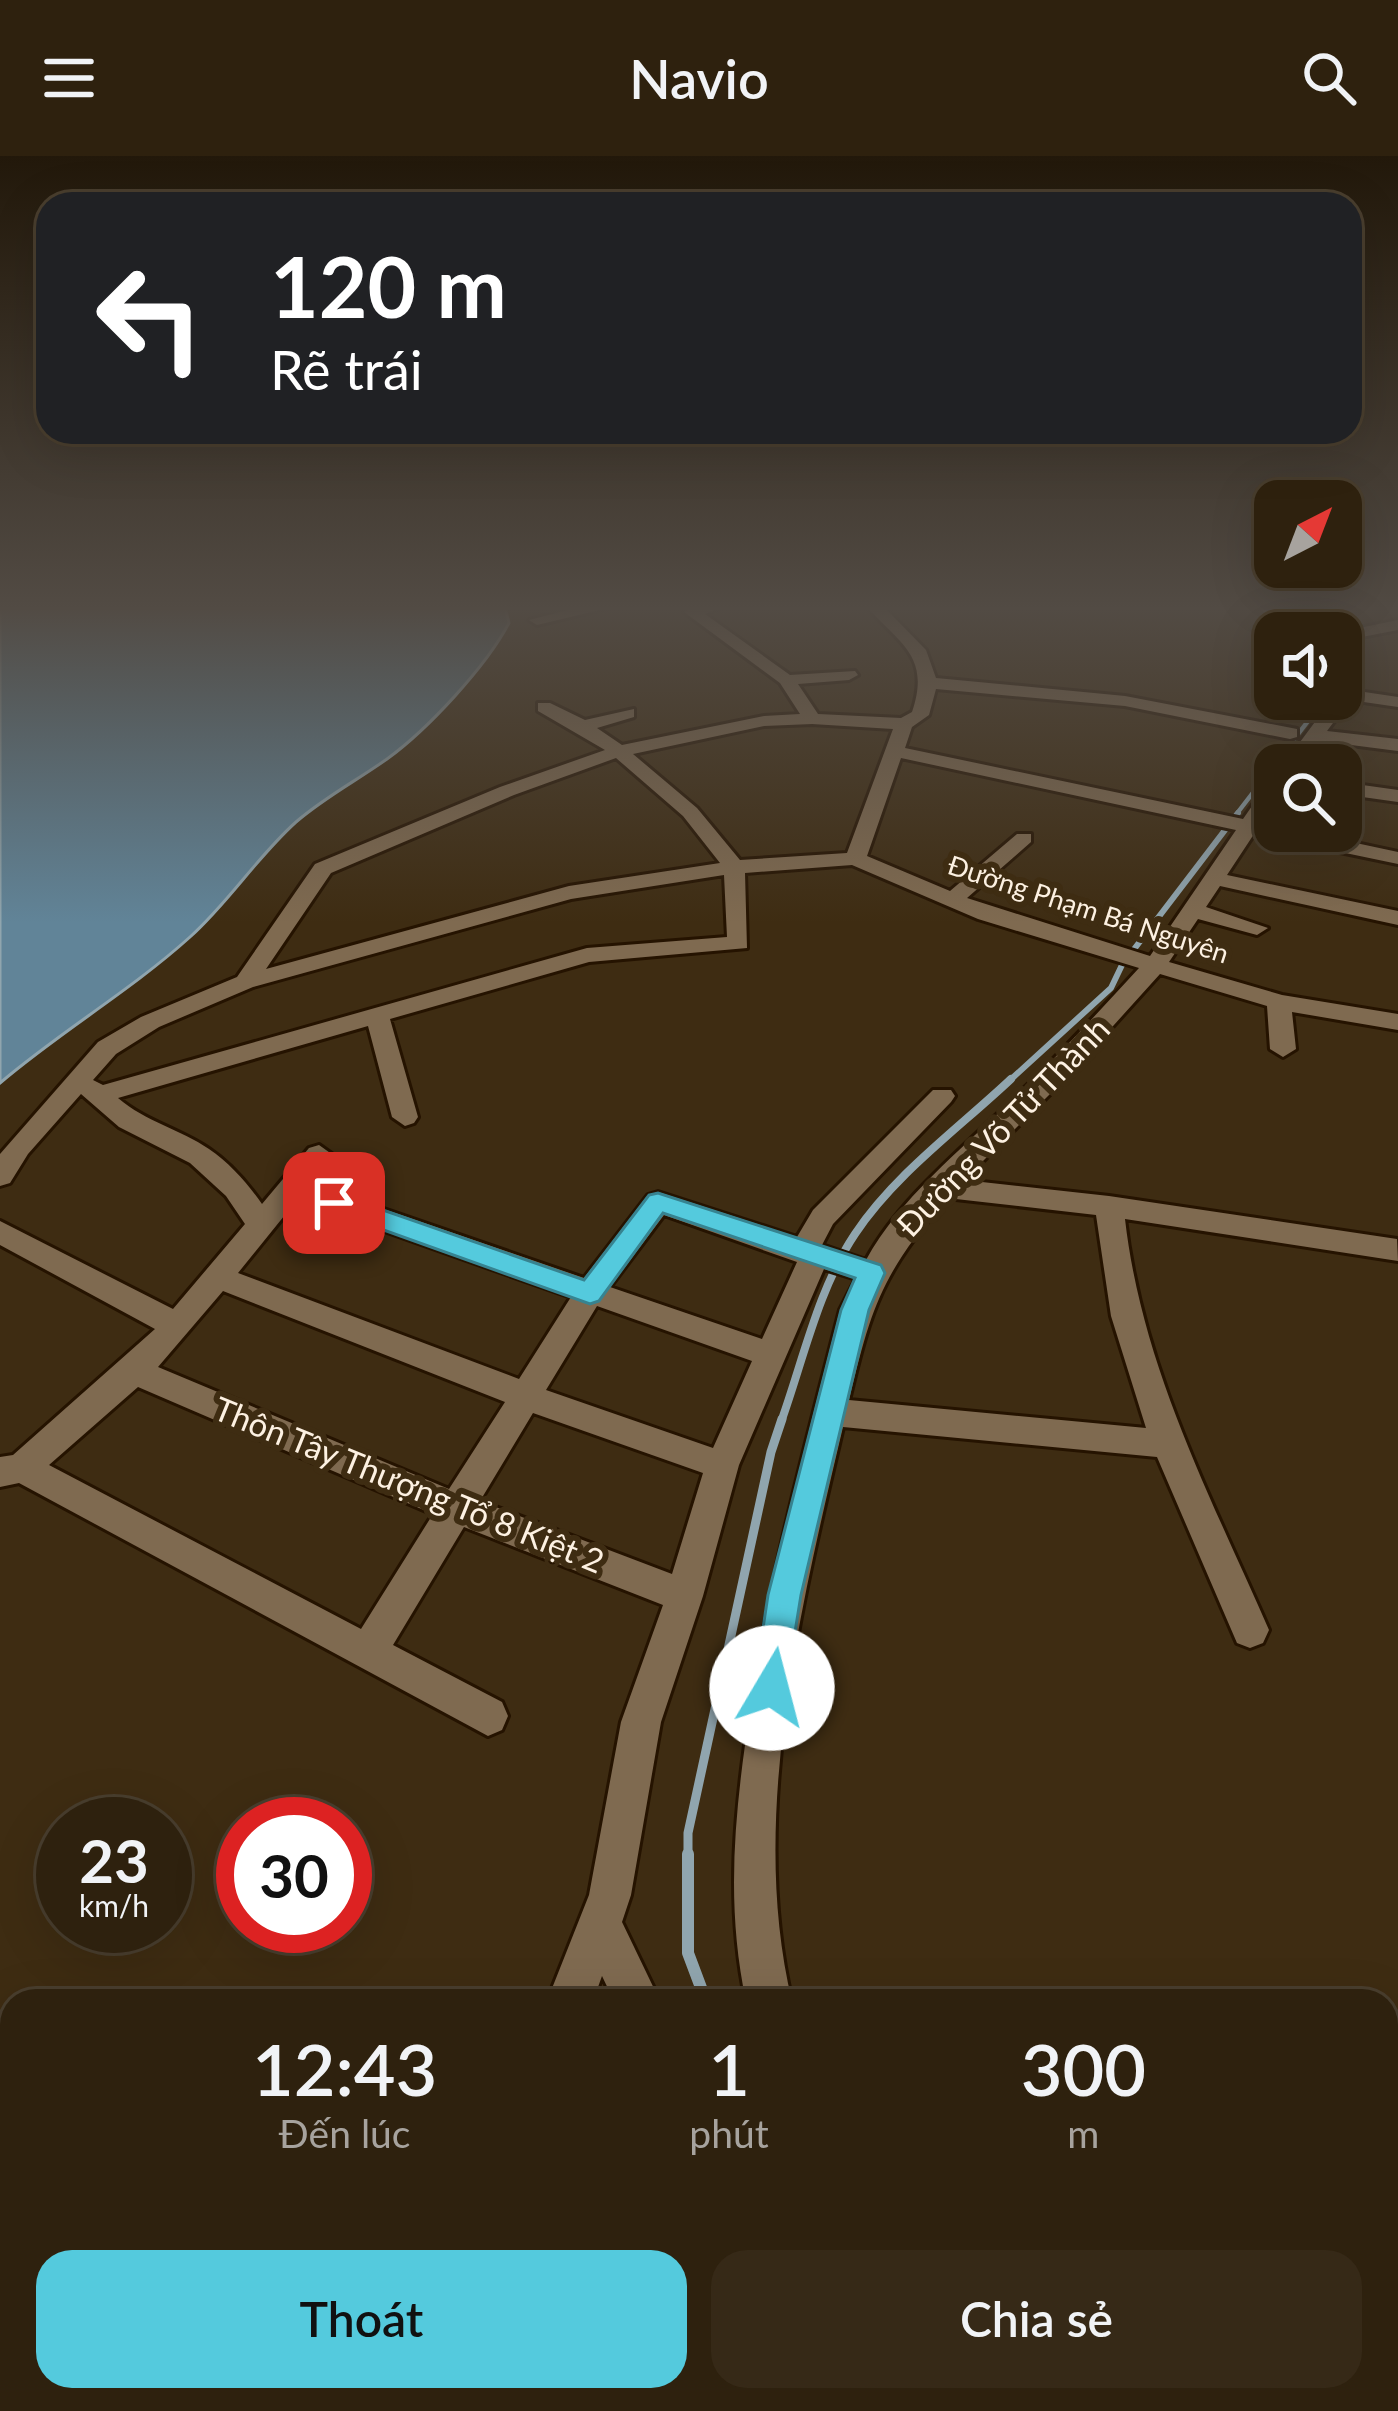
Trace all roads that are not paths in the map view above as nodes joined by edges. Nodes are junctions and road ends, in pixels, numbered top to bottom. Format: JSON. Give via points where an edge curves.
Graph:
{"nodes":[{"id":1,"x":555,"y":712,"type":"edge"},
{"id":2,"x":807,"y":712,"type":"edge"},
{"id":3,"x":921,"y":712,"type":"edge"},
{"id":4,"x":1183,"y":712,"type":"edge"},
{"id":5,"x":628,"y":713,"type":"dead end"},
{"id":6,"x":812,"y":719,"type":"junction"},
{"id":7,"x":1326,"y":720,"type":"edge"},
{"id":8,"x":904,"y":724,"type":"junction"},
{"id":9,"x":584,"y":726,"type":"junction"},
{"id":10,"x":1290,"y":733,"type":"dead end"},
{"id":11,"x":1317,"y":735,"type":"junction"},
{"id":12,"x":1310,"y":744,"type":"edge"},
{"id":13,"x":1398,"y":745,"type":"edge"},
{"id":14,"x":619,"y":751,"type":"junction"},
{"id":15,"x":894,"y":751,"type":"junction"},
{"id":16,"x":1362,"y":791,"type":"edge"},
{"id":17,"x":1398,"y":796,"type":"edge"},
{"id":18,"x":1254,"y":806,"type":"edge"},
{"id":19,"x":1235,"y":824,"type":"junction"},
{"id":20,"x":1024,"y":838,"type":"dead end"},
{"id":21,"x":1398,"y":858,"type":"edge"},
{"id":22,"x":855,"y":859,"type":"junction"},
{"id":23,"x":734,"y":867,"type":"junction"},
{"id":24,"x":1213,"y":878,"type":"junction"},
{"id":25,"x":952,"y":900,"type":"junction"},
{"id":26,"x":1195,"y":911,"type":"junction"},
{"id":27,"x":1398,"y":918,"type":"edge"},
{"id":28,"x":1257,"y":928,"type":"dead end"},
{"id":29,"x":1150,"y":961,"type":"junction"},
{"id":30,"x":245,"y":982,"type":"junction"},
{"id":31,"x":1279,"y":1002,"type":"junction"},
{"id":32,"x":376,"y":1012,"type":"junction"},
{"id":33,"x":1398,"y":1022,"type":"edge"},
{"id":34,"x":1283,"y":1048,"type":"dead end"},
{"id":35,"x":89,"y":1087,"type":"junction"},
{"id":36,"x":942,"y":1096,"type":"dead end"},
{"id":37,"x":406,"y":1117,"type":"dead end"},
{"id":38,"x":320,"y":1155,"type":"dead end"},
{"id":39,"x":0,"y":1176,"type":"edge"},
{"id":40,"x":940,"y":1187,"type":"junction"},
{"id":41,"x":292,"y":1188,"type":"junction"},
{"id":42,"x":1109,"y":1206,"type":"junction"},
{"id":43,"x":261,"y":1225,"type":"junction"},
{"id":44,"x":0,"y":1232,"type":"edge"},
{"id":45,"x":1398,"y":1252,"type":"edge"},
{"id":46,"x":834,"y":1262,"type":"junction"},
{"id":47,"x":218,"y":1277,"type":"junction"},
{"id":48,"x":590,"y":1293,"type":"junction"},
{"id":49,"x":177,"y":1326,"type":"junction"},
{"id":50,"x":768,"y":1354,"type":"junction"},
{"id":51,"x":134,"y":1371,"type":"junction"},
{"id":52,"x":526,"y":1393,"type":"junction"},
{"id":53,"x":829,"y":1412,"type":"junction"},
{"id":54,"x":1168,"y":1444,"type":"junction"},
{"id":55,"x":722,"y":1465,"type":"junction"},
{"id":56,"x":11,"y":1470,"type":"edge"},
{"id":57,"x":454,"y":1507,"type":"junction"},
{"id":58,"x":685,"y":1596,"type":"junction"},
{"id":59,"x":1250,"y":1630,"type":"dead end"},
{"id":60,"x":368,"y":1652,"type":"junction"},
{"id":61,"x":488,"y":1716,"type":"dead end"},
{"id":62,"x":600,"y":1924,"type":"junction"},
{"id":63,"x":575,"y":1989,"type":"edge"},
{"id":64,"x":631,"y":1989,"type":"edge"},
{"id":65,"x":766,"y":1989,"type":"edge"}],
"edges":[{"from":1,"to":9,"type":"street"},
{"from":2,"to":6,"type":"street"},
{"from":3,"to":8,"type":"street"},
{"from":4,"to":10,"type":"street"},
{"from":5,"to":9,"type":"street"},
{"from":6,"to":8,"type":"street"},
{"from":6,"to":14,"type":"street"},
{"from":7,"to":11,"type":"street"},
{"from":8,"to":15,"type":"street"},
{"from":9,"to":14,"type":"street"},
{"from":11,"to":12,"type":"street"},
{"from":11,"to":13,"type":"street"},
{"from":14,"to":23,"type":"street","via":[[690,812]]},
{"from":14,"to":30,"type":"street","via":[[323,869]]},
{"from":15,"to":19,"type":"street"},
{"from":15,"to":22,"type":"street"},
{"from":16,"to":17,"type":"street"},
{"from":18,"to":19,"type":"street","name":"Đường Võ Tử Thành"},
{"from":19,"to":21,"type":"street"},
{"from":19,"to":24,"type":"street","name":"Đường Võ Tử Thành"},
{"from":20,"to":25,"type":"street"},
{"from":22,"to":23,"type":"street"},
{"from":22,"to":25,"type":"street","name":"Đường Phạm Bá Nguyên"},
{"from":23,"to":30,"type":"street","via":[[569,893]]},
{"from":23,"to":32,"type":"street","via":[[739,943],[587,955]]},
{"from":24,"to":26,"type":"street","name":"Đường Võ Tử Thành"},
{"from":24,"to":27,"type":"street"},
{"from":25,"to":29,"type":"street","name":"Đường Phạm Bá Nguyên"},
{"from":26,"to":28,"type":"street"},
{"from":26,"to":29,"type":"street","name":"Đường Võ Tử Thành"},
{"from":29,"to":31,"type":"street","name":"Đường Phạm Bá Nguyên"},
{"from":29,"to":40,"type":"street","name":"Đường Võ Tử Thành","via":[[1058,1071]]},
{"from":30,"to":35,"type":"street","via":[[131,1031],[107,1048]]},
{"from":31,"to":33,"type":"street","name":"Đường Phạm Bá Nguyên"},
{"from":31,"to":34,"type":"street"},
{"from":32,"to":35,"type":"street"},
{"from":32,"to":37,"type":"street"},
{"from":35,"to":39,"type":"street","via":[[18,1148]]},
{"from":35,"to":43,"type":"street","via":[[128,1121],[200,1156]]},
{"from":36,"to":46,"type":"street","via":[[823,1217]]},
{"from":38,"to":41,"type":"street"},
{"from":40,"to":42,"type":"street"},
{"from":40,"to":46,"type":"street","name":"Đường Võ Tử Thành"},
{"from":41,"to":43,"type":"street"},
{"from":41,"to":48,"type":"street"},
{"from":42,"to":45,"type":"street"},
{"from":42,"to":54,"type":"street","via":[[1112,1268]]},
{"from":43,"to":47,"type":"street"},
{"from":44,"to":49,"type":"street"},
{"from":46,"to":48,"type":"street","via":[[658,1202]]},
{"from":46,"to":50,"type":"street"},
{"from":46,"to":53,"type":"street","name":"Đường Võ Tử Thành","via":[[855,1310]]},
{"from":47,"to":49,"type":"street"},
{"from":47,"to":52,"type":"street"},
{"from":48,"to":50,"type":"street"},
{"from":48,"to":52,"type":"street"},
{"from":49,"to":51,"type":"street"},
{"from":50,"to":55,"type":"street"},
{"from":51,"to":56,"type":"street"},
{"from":51,"to":57,"type":"street","name":"Thôn Tây Thượng Tổ 8 Kiệt 2"},
{"from":52,"to":55,"type":"street"},
{"from":52,"to":57,"type":"street"},
{"from":53,"to":54,"type":"street"},
{"from":53,"to":65,"type":"street","name":"Đường Võ Tử Thành","via":[[784,1595],[753,1827]]},
{"from":54,"to":59,"type":"street"},
{"from":55,"to":58,"type":"street"},
{"from":56,"to":60,"type":"street"},
{"from":57,"to":58,"type":"street","name":"Thôn Tây Thượng Tổ 8 Kiệt 2"},
{"from":57,"to":60,"type":"street"},
{"from":58,"to":62,"type":"street","via":[[641,1722]]},
{"from":60,"to":61,"type":"street"},
{"from":62,"to":63,"type":"street"},
{"from":62,"to":64,"type":"street"}]}
